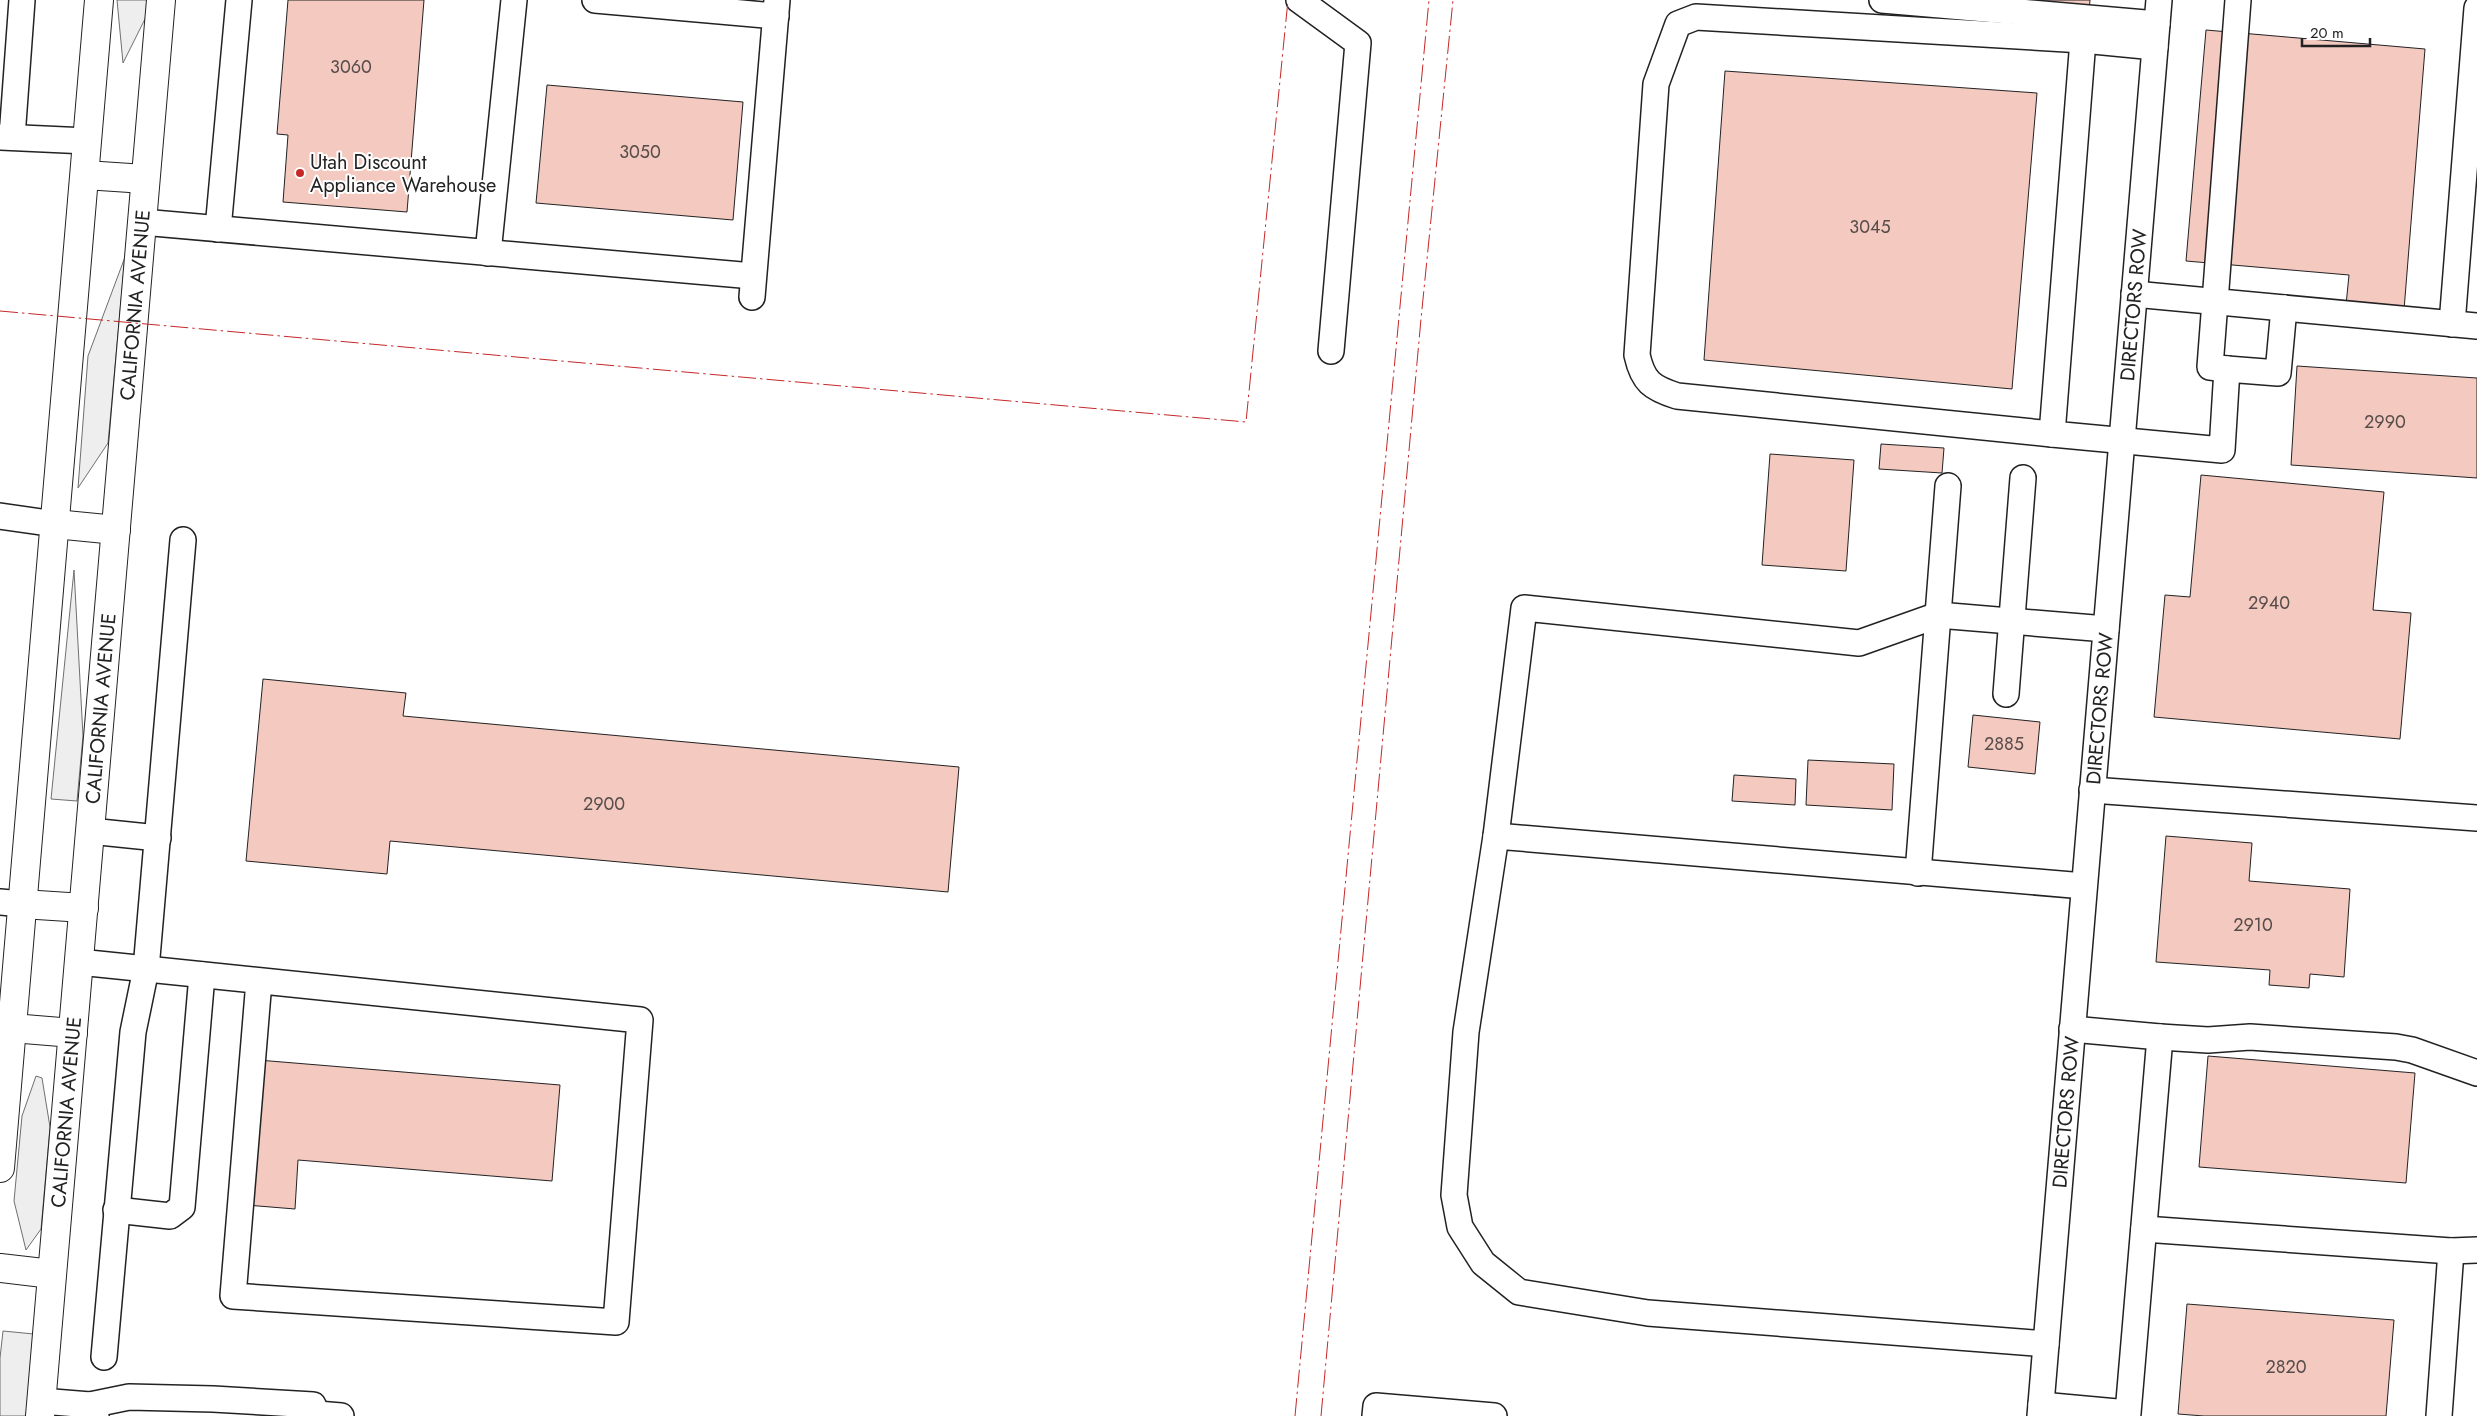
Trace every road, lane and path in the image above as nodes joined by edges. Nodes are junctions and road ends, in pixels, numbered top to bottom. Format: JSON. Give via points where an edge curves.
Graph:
{"nodes":[{"id":1,"x":22,"y":0,"type":"edge"},
{"id":2,"x":99,"y":0,"type":"edge"},
{"id":3,"x":161,"y":0,"type":"edge"},
{"id":4,"x":239,"y":0,"type":"edge"},
{"id":5,"x":514,"y":0,"type":"edge"},
{"id":6,"x":595,"y":0,"type":"edge"},
{"id":7,"x":1299,"y":0,"type":"edge"},
{"id":8,"x":1882,"y":0,"type":"edge"},
{"id":9,"x":2238,"y":0,"type":"edge"},
{"id":10,"x":776,"y":8,"type":"edge"},
{"id":11,"x":2477,"y":8,"type":"edge"},
{"id":12,"x":2099,"y":9,"type":"edge"},
{"id":13,"x":2157,"y":23,"type":"edge"},
{"id":14,"x":2083,"y":40,"type":"junction"},
{"id":15,"x":2473,"y":111,"type":"edge"},
{"id":16,"x":6,"y":137,"type":"edge"},
{"id":17,"x":87,"y":142,"type":"junction"},
{"id":18,"x":85,"y":175,"type":"junction"},
{"id":19,"x":145,"y":179,"type":"junction"},
{"id":20,"x":142,"y":222,"type":"junction"},
{"id":21,"x":218,"y":229,"type":"junction"},
{"id":22,"x":488,"y":253,"type":"junction"},
{"id":23,"x":2134,"y":294,"type":"junction"},
{"id":24,"x":2215,"y":302,"type":"junction"},
{"id":25,"x":2284,"y":308,"type":"junction"},
{"id":26,"x":2452,"y":324,"type":"junction"},
{"id":27,"x":2477,"y":326,"type":"edge"},
{"id":28,"x":1331,"y":351,"type":"dead end"},
{"id":29,"x":2227,"y":369,"type":"junction"},
{"id":30,"x":2052,"y":434,"type":"junction"},
{"id":31,"x":2122,"y":442,"type":"junction"},
{"id":32,"x":2024,"y":478,"type":"dead end"},
{"id":33,"x":1948,"y":486,"type":"dead end"},
{"id":34,"x":0,"y":516,"type":"edge"},
{"id":35,"x":55,"y":524,"type":"junction"},
{"id":36,"x":116,"y":530,"type":"junction"},
{"id":37,"x":183,"y":540,"type":"dead end"},
{"id":38,"x":1938,"y":615,"type":"junction"},
{"id":39,"x":2011,"y":621,"type":"junction"},
{"id":40,"x":2106,"y":629,"type":"junction"},
{"id":41,"x":2006,"y":694,"type":"dead end"},
{"id":42,"x":2092,"y":790,"type":"junction"},
{"id":43,"x":2477,"y":818,"type":"edge"},
{"id":44,"x":90,"y":831,"type":"junction"},
{"id":45,"x":1496,"y":836,"type":"junction"},
{"id":46,"x":158,"y":838,"type":"junction"},
{"id":47,"x":1918,"y":873,"type":"junction"},
{"id":48,"x":2084,"y":886,"type":"junction"},
{"id":49,"x":11,"y":903,"type":"edge"},
{"id":50,"x":84,"y":908,"type":"junction"},
{"id":51,"x":79,"y":962,"type":"junction"},
{"id":52,"x":146,"y":969,"type":"junction"},
{"id":53,"x":202,"y":975,"type":"junction"},
{"id":54,"x":259,"y":981,"type":"junction"},
{"id":55,"x":6,"y":1027,"type":"edge"},
{"id":56,"x":2072,"y":1030,"type":"junction"},
{"id":57,"x":73,"y":1032,"type":"junction"},
{"id":58,"x":2160,"y":1037,"type":"junction"},
{"id":59,"x":2477,"y":1073,"type":"edge"},
{"id":60,"x":0,"y":1168,"type":"edge"},
{"id":61,"x":116,"y":1210,"type":"junction"},
{"id":62,"x":2144,"y":1229,"type":"junction"},
{"id":63,"x":2477,"y":1250,"type":"edge"},
{"id":64,"x":2451,"y":1251,"type":"junction"},
{"id":65,"x":0,"y":1268,"type":"edge"},
{"id":66,"x":52,"y":1274,"type":"junction"},
{"id":67,"x":2046,"y":1344,"type":"junction"},
{"id":68,"x":104,"y":1357,"type":"dead end"},
{"id":69,"x":40,"y":1409,"type":"edge"},
{"id":70,"x":93,"y":1411,"type":"edge"},
{"id":71,"x":2040,"y":1411,"type":"edge"},
{"id":72,"x":2133,"y":1414,"type":"edge"},
{"id":73,"x":325,"y":1415,"type":"edge"},
{"id":74,"x":1375,"y":1416,"type":"edge"},
{"id":75,"x":1494,"y":1416,"type":"edge"},
{"id":76,"x":2439,"y":1416,"type":"edge"}],
"edges":[{"from":1,"to":16,"type":"street"},
{"from":2,"to":17,"type":"main road"},
{"from":3,"to":19,"type":"main road","name":"CALIFORNIA AVENUE"},
{"from":4,"to":21,"type":"street"},
{"from":5,"to":22,"type":"street"},
{"from":6,"to":10,"type":"street"},
{"from":7,"to":28,"type":"street","via":[[1358,43]]},
{"from":8,"to":12,"type":"street"},
{"from":9,"to":24,"type":"street"},
{"from":10,"to":22,"type":"street","via":[[753,286]]},
{"from":11,"to":15,"type":"street"},
{"from":12,"to":13,"type":"street"},
{"from":13,"to":14,"type":"street"},
{"from":13,"to":23,"type":"street","name":"DIRECTORS ROW"},
{"from":14,"to":30,"type":"street"},
{"from":14,"to":30,"type":"street","via":[[1696,17],[1678,24],[1656,84],[1637,355],[1648,382],[1658,390],[1677,396]]},
{"from":15,"to":26,"type":"street"},
{"from":16,"to":17,"type":"street"},
{"from":17,"to":18,"type":"main road"},
{"from":18,"to":19,"type":"main road"},
{"from":18,"to":35,"type":"main road"},
{"from":19,"to":20,"type":"main road","name":"CALIFORNIA AVENUE"},
{"from":20,"to":21,"type":"street"},
{"from":20,"to":36,"type":"main road","name":"CALIFORNIA AVENUE"},
{"from":21,"to":22,"type":"street"},
{"from":23,"to":24,"type":"street"},
{"from":23,"to":31,"type":"street","name":"DIRECTORS ROW"},
{"from":24,"to":25,"type":"street"},
{"from":24,"to":29,"type":"street","via":[[2210,367]]},
{"from":25,"to":26,"type":"street"},
{"from":25,"to":29,"type":"street","via":[[2278,373]]},
{"from":26,"to":27,"type":"street"},
{"from":29,"to":31,"type":"street","via":[[2222,450]]},
{"from":30,"to":31,"type":"street"},
{"from":31,"to":40,"type":"street","name":"DIRECTORS ROW"},
{"from":32,"to":39,"type":"street"},
{"from":33,"to":38,"type":"street"},
{"from":34,"to":35,"type":"street"},
{"from":35,"to":36,"type":"main road"},
{"from":35,"to":49,"type":"main road"},
{"from":36,"to":44,"type":"main road","name":"CALIFORNIA AVENUE"},
{"from":37,"to":46,"type":"street"},
{"from":38,"to":39,"type":"street"},
{"from":38,"to":45,"type":"street","via":[[1859,643],[1524,608]]},
{"from":38,"to":47,"type":"street"},
{"from":39,"to":40,"type":"street"},
{"from":39,"to":41,"type":"street"},
{"from":40,"to":42,"type":"street","name":"DIRECTORS ROW"},
{"from":42,"to":43,"type":"street"},
{"from":42,"to":48,"type":"street","name":"DIRECTORS ROW"},
{"from":44,"to":46,"type":"street"},
{"from":44,"to":50,"type":"main road","name":"CALIFORNIA AVENUE"},
{"from":45,"to":47,"type":"street"},
{"from":45,"to":67,"type":"street","via":[[1466,1032],[1454,1195],[1460,1227],[1483,1263],[1519,1292],[1648,1313]]},
{"from":46,"to":52,"type":"street"},
{"from":47,"to":48,"type":"street"},
{"from":48,"to":56,"type":"street","name":"DIRECTORS ROW"},
{"from":49,"to":50,"type":"main road"},
{"from":49,"to":55,"type":"main road"},
{"from":50,"to":51,"type":"main road","name":"CALIFORNIA AVENUE"},
{"from":51,"to":52,"type":"street"},
{"from":51,"to":57,"type":"main road","name":"CALIFORNIA AVENUE"},
{"from":52,"to":53,"type":"street"},
{"from":52,"to":61,"type":"street","via":[[133,1032]]},
{"from":53,"to":54,"type":"street"},
{"from":53,"to":61,"type":"street","via":[[182,1207],[170,1216]]},
{"from":54,"to":54,"type":"street","via":[[640,1020],[616,1322],[232,1296]]},
{"from":55,"to":57,"type":"main road"},
{"from":55,"to":60,"type":"main road"},
{"from":56,"to":58,"type":"street"},
{"from":56,"to":67,"type":"street","name":"DIRECTORS ROW"},
{"from":57,"to":66,"type":"main road","name":"CALIFORNIA AVENUE"},
{"from":58,"to":59,"type":"street","via":[[2208,1040],[2250,1037],[2396,1048],[2412,1050]]},
{"from":58,"to":62,"type":"street"},
{"from":61,"to":68,"type":"street"},
{"from":62,"to":64,"type":"street"},
{"from":62,"to":72,"type":"street"},
{"from":63,"to":64,"type":"street"},
{"from":64,"to":76,"type":"street"},
{"from":65,"to":66,"type":"main road"},
{"from":66,"to":69,"type":"main road","name":"CALIFORNIA AVENUE"},
{"from":67,"to":71,"type":"street","name":"DIRECTORS ROW"},
{"from":69,"to":70,"type":"street"},
{"from":70,"to":73,"type":"street","via":[[129,1397],[313,1405]]},
{"from":71,"to":72,"type":"street"},
{"from":74,"to":75,"type":"street","via":[[1376,1406]]}]}
